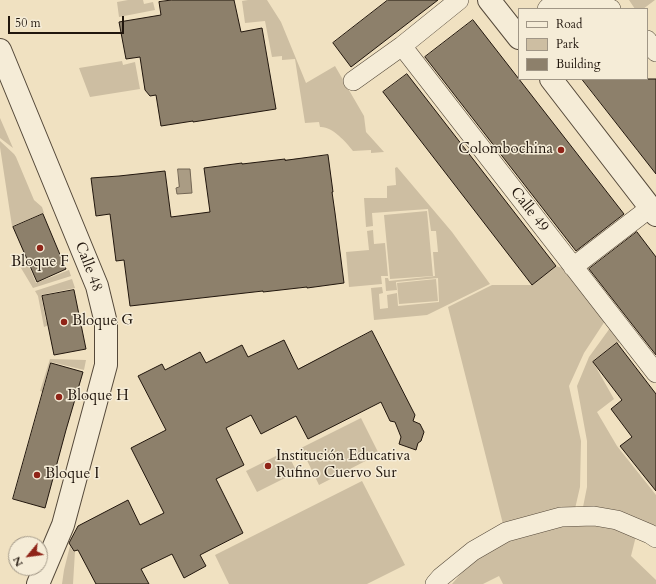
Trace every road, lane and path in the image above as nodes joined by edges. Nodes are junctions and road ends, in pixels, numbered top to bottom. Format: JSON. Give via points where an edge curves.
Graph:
{"nodes":[{"id":1,"x":459,"y":0,"type":"edge"},
{"id":2,"x":489,"y":0,"type":"edge"},
{"id":3,"x":604,"y":0,"type":"edge"},
{"id":4,"x":548,"y":8,"type":"edge"},
{"id":5,"x":604,"y":8,"type":"edge"},
{"id":6,"x":610,"y":8,"type":"edge"},
{"id":7,"x":518,"y":34,"type":"edge"},
{"id":8,"x":648,"y":41,"type":"edge"},
{"id":9,"x":402,"y":46,"type":"junction"},
{"id":10,"x":0,"y":50,"type":"edge"},
{"id":11,"x":656,"y":52,"type":"edge"},
{"id":12,"x":551,"y":80,"type":"edge"},
{"id":13,"x":353,"y":81,"type":"dead end"},
{"id":14,"x":653,"y":212,"type":"edge"},
{"id":15,"x":573,"y":267,"type":"junction"},
{"id":16,"x":656,"y":373,"type":"edge"},
{"id":17,"x":656,"y":538,"type":"edge"},
{"id":18,"x":38,"y":583,"type":"edge"},
{"id":19,"x":435,"y":584,"type":"edge"}],
"edges":[{"from":1,"to":9,"type":"street"},
{"from":2,"to":7,"type":"street"},
{"from":3,"to":6,"type":"street"},
{"from":4,"to":5,"type":"street","via":[[563,2]]},
{"from":8,"to":11,"type":"street"},
{"from":9,"to":13,"type":"street"},
{"from":9,"to":15,"type":"street","name":"Calle 49"},
{"from":10,"to":18,"type":"street","name":"Calle 48","via":[[97,286],[106,323],[106,365],[63,525]]},
{"from":12,"to":14,"type":"street"},
{"from":14,"to":15,"type":"street"},
{"from":15,"to":16,"type":"street","name":"Calle 49"},
{"from":17,"to":19,"type":"street","via":[[617,520],[594,516],[561,517],[506,532],[473,551]]}]}
